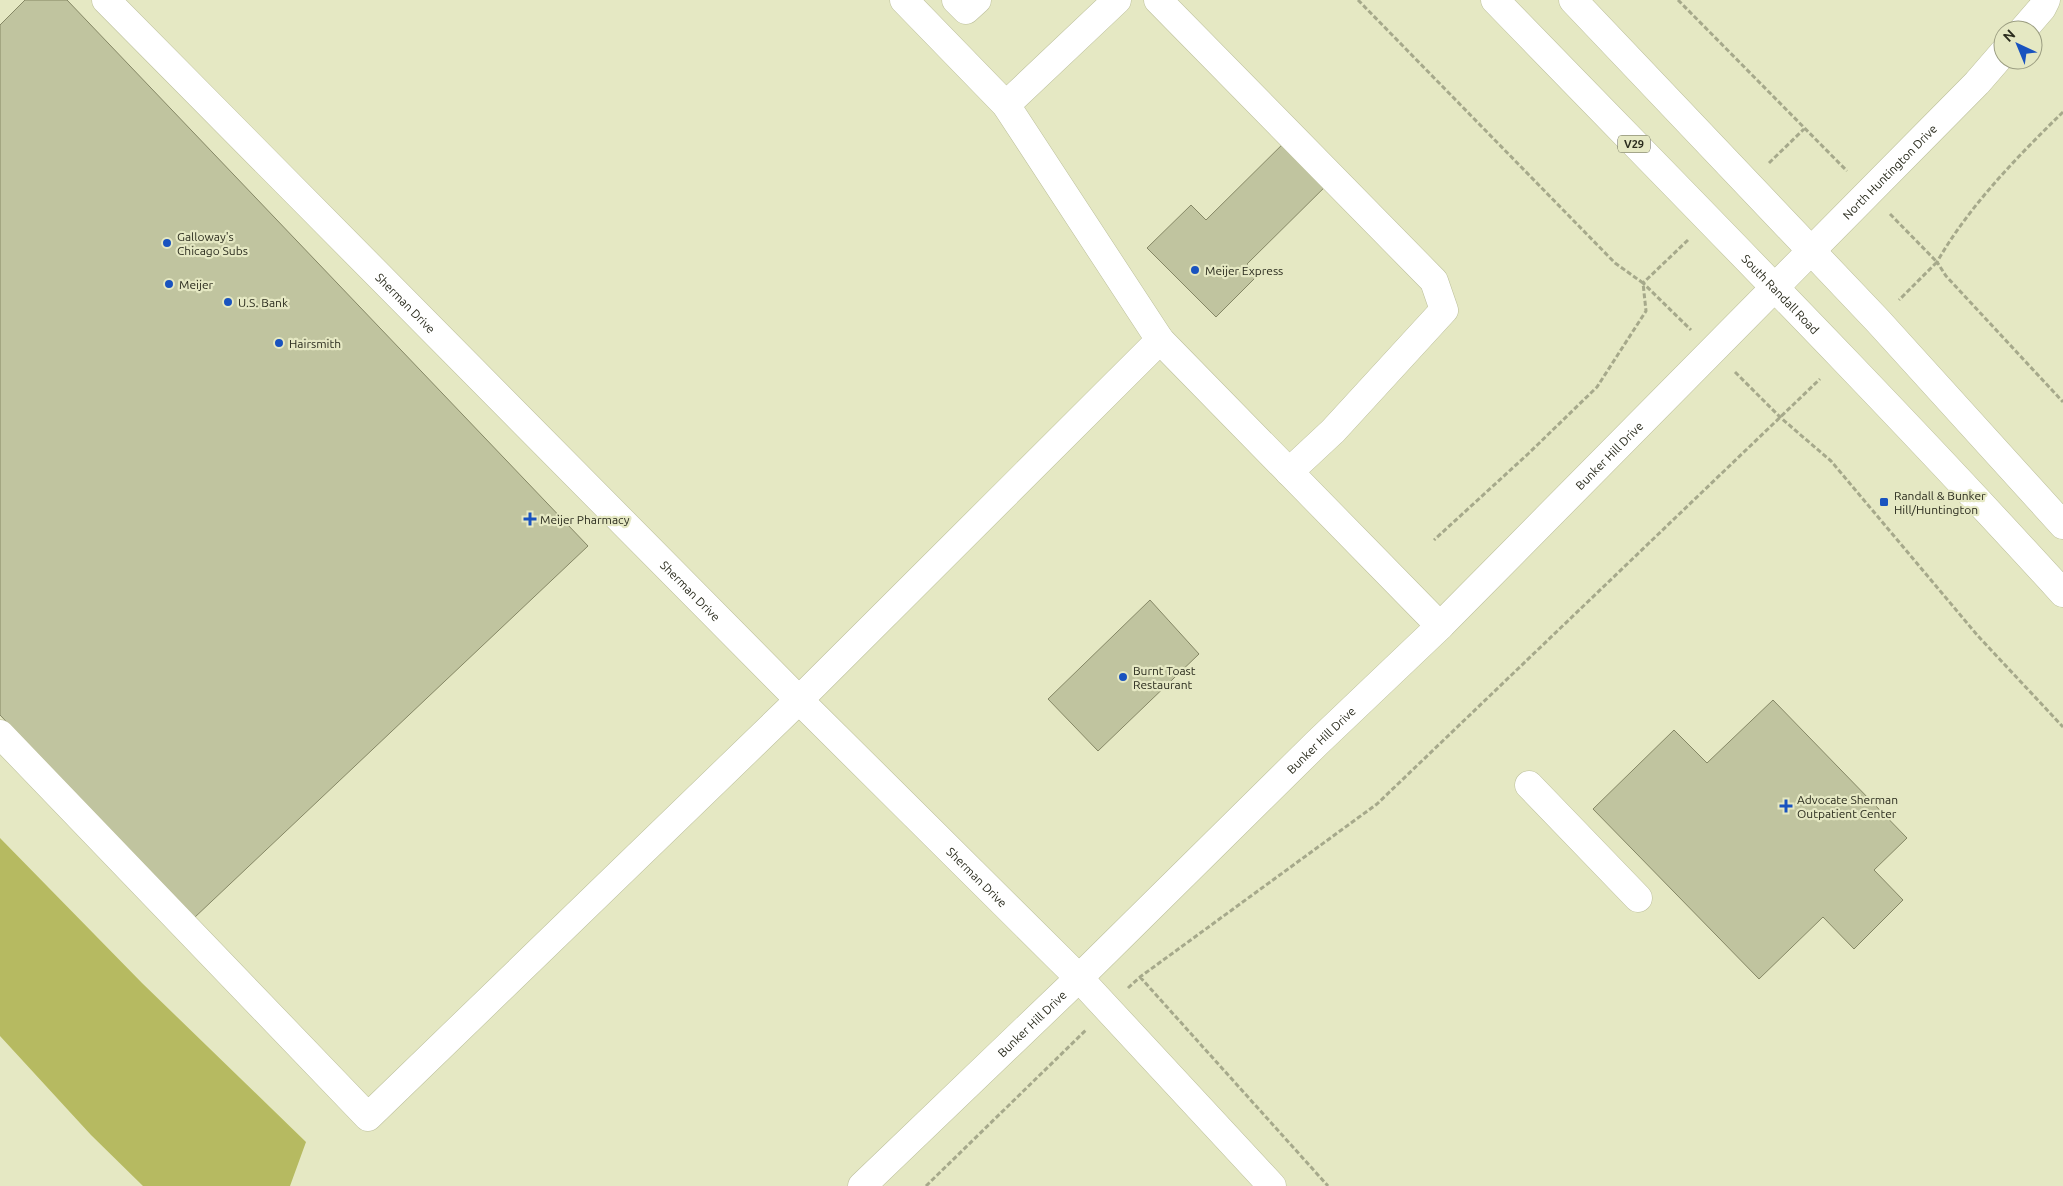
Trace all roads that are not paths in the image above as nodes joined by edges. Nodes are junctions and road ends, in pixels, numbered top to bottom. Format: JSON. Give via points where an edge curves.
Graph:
{"nodes":[{"id":1,"x":106,"y":0,"type":"edge"},
{"id":2,"x":904,"y":0,"type":"edge"},
{"id":3,"x":956,"y":0,"type":"edge"},
{"id":4,"x":977,"y":0,"type":"edge"},
{"id":5,"x":1118,"y":0,"type":"edge"},
{"id":6,"x":1158,"y":0,"type":"edge"},
{"id":7,"x":1495,"y":0,"type":"edge"},
{"id":8,"x":1573,"y":0,"type":"edge"},
{"id":9,"x":2046,"y":0,"type":"edge"},
{"id":10,"x":2032,"y":20,"type":"edge"},
{"id":11,"x":1993,"y":65,"type":"edge"},
{"id":12,"x":1006,"y":105,"type":"junction"},
{"id":13,"x":1810,"y":250,"type":"junction"},
{"id":14,"x":1774,"y":288,"type":"junction"},
{"id":15,"x":1160,"y":340,"type":"junction"},
{"id":16,"x":1289,"y":472,"type":"junction"},
{"id":17,"x":2063,"y":525,"type":"edge"},
{"id":18,"x":2063,"y":593,"type":"edge"},
{"id":19,"x":1440,"y":626,"type":"junction"},
{"id":20,"x":799,"y":700,"type":"junction"},
{"id":21,"x":0,"y":734,"type":"edge"},
{"id":22,"x":1529,"y":785,"type":"dead end"},
{"id":23,"x":1638,"y":898,"type":"dead end"},
{"id":24,"x":1079,"y":978,"type":"junction"},
{"id":25,"x":862,"y":1186,"type":"edge"},
{"id":26,"x":1272,"y":1186,"type":"edge"}],
"edges":[{"from":1,"to":20,"type":"street","name":"Sherman Drive"},
{"from":2,"to":12,"type":"street"},
{"from":3,"to":4,"type":"street","via":[[966,10]]},
{"from":5,"to":12,"type":"street"},
{"from":6,"to":16,"type":"street","via":[[1434,281],[1444,310],[1333,431]]},
{"from":7,"to":14,"type":"street","name":"South Randall Road","number":"V29"},
{"from":8,"to":13,"type":"street"},
{"from":9,"to":10,"type":"street"},
{"from":11,"to":13,"type":"street","name":"North Huntington Drive"},
{"from":12,"to":15,"type":"street"},
{"from":13,"to":14,"type":"street","name":"North Huntington Drive"},
{"from":13,"to":17,"type":"street"},
{"from":14,"to":18,"type":"street","name":"South Randall Road","number":"V29","via":[[1843,356]]},
{"from":14,"to":19,"type":"street","name":"Bunker Hill Drive"},
{"from":15,"to":16,"type":"street"},
{"from":15,"to":20,"type":"street"},
{"from":16,"to":19,"type":"street"},
{"from":19,"to":24,"type":"street","name":"Bunker Hill Drive"},
{"from":20,"to":21,"type":"street","via":[[368,1116]]},
{"from":20,"to":24,"type":"street","name":"Sherman Drive"},
{"from":22,"to":23,"type":"street"},
{"from":24,"to":25,"type":"street","name":"Bunker Hill Drive"},
{"from":24,"to":26,"type":"street","name":"Sherman Drive"}]}
